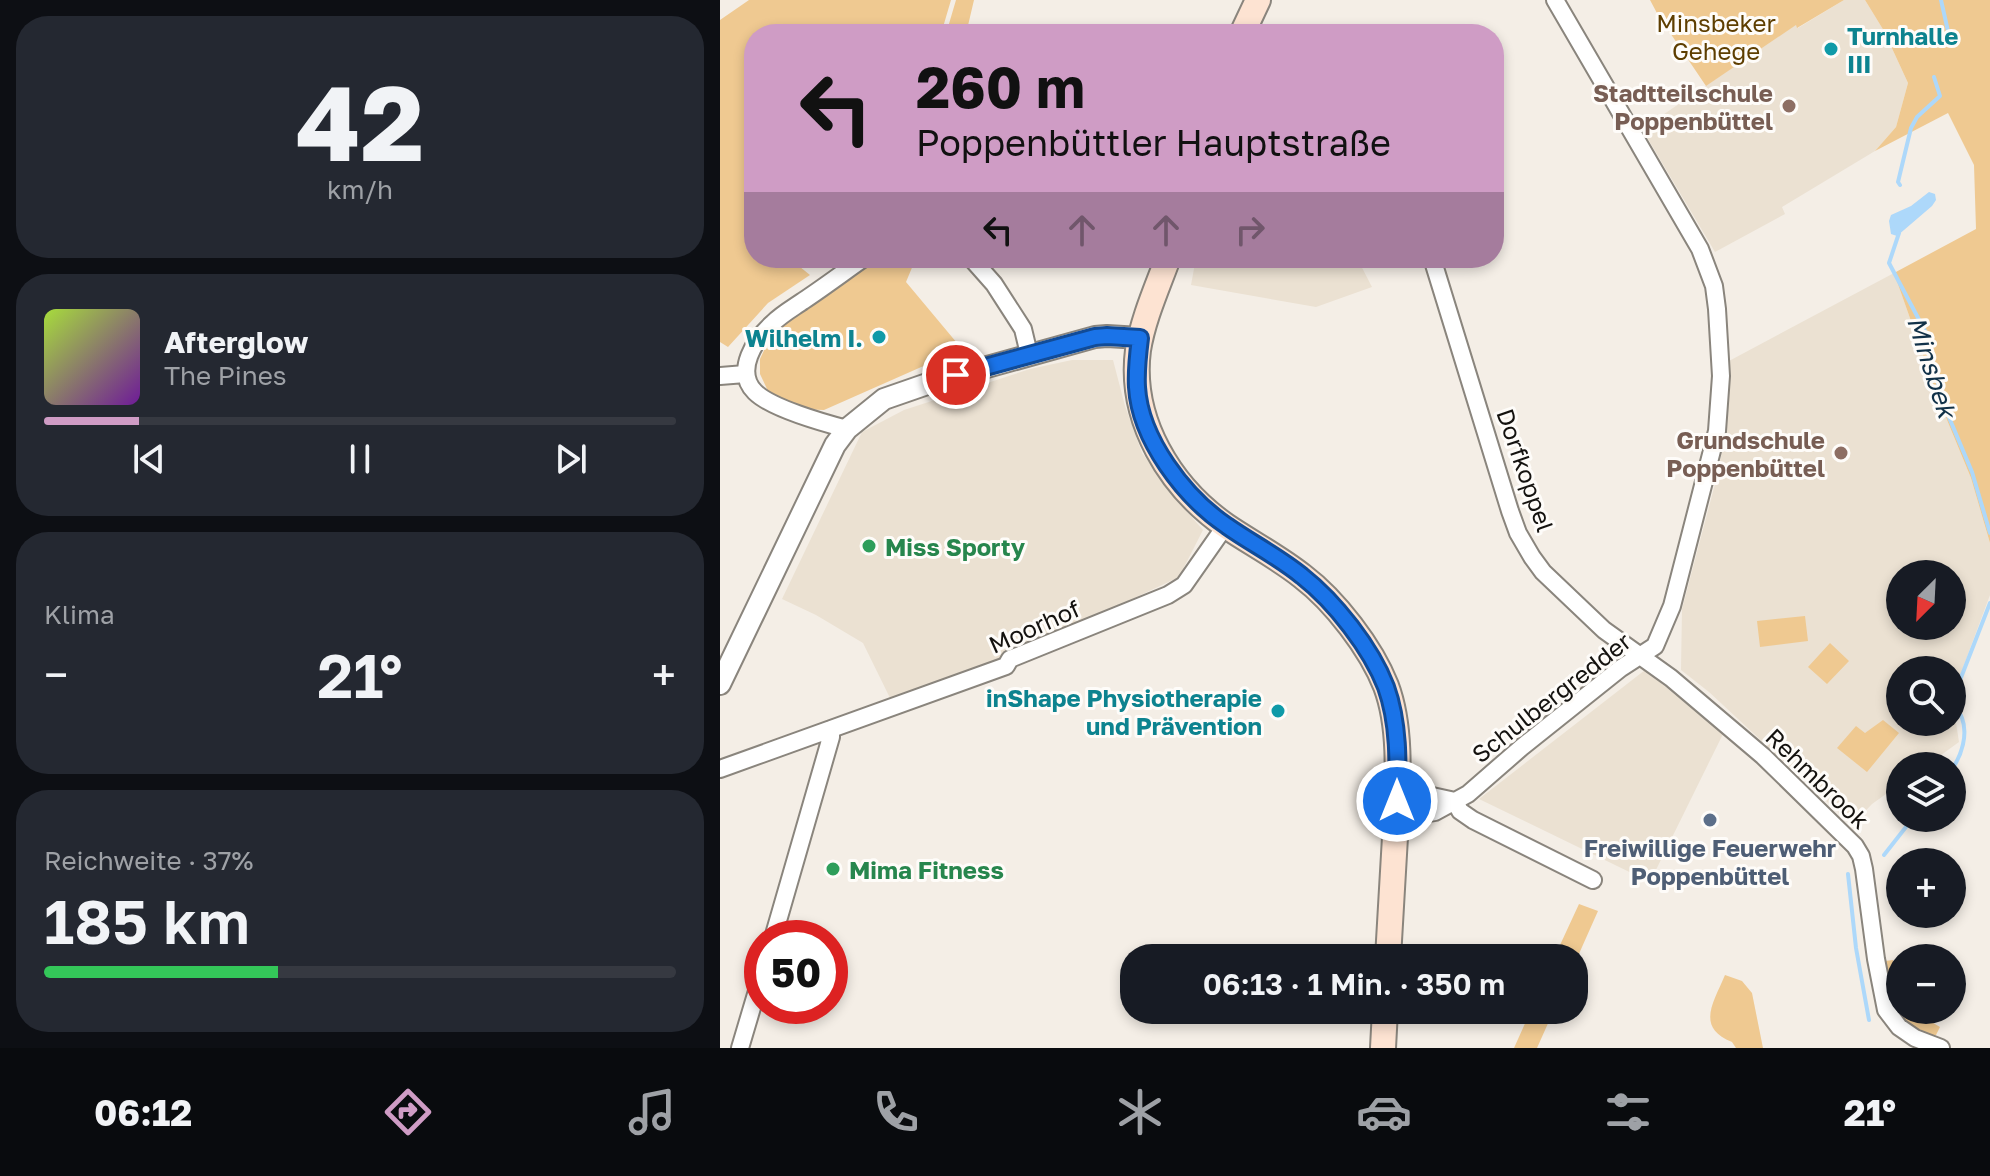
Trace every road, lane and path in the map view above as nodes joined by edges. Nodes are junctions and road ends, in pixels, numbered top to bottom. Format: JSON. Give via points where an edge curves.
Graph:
{"nodes":[{"id":1,"x":1258,"y":0,"type":"edge"},
{"id":2,"x":1559,"y":7,"type":"edge"},
{"id":3,"x":1247,"y":24,"type":"edge"},
{"id":4,"x":850,"y":268,"type":"edge"},
{"id":5,"x":980,"y":268,"type":"edge"},
{"id":6,"x":1164,"y":268,"type":"edge"},
{"id":7,"x":1435,"y":268,"type":"edge"},
{"id":8,"x":1140,"y":338,"type":"junction"},
{"id":9,"x":1029,"y":354,"type":"junction"},
{"id":10,"x":745,"y":374,"type":"junction"},
{"id":11,"x":720,"y":376,"type":"edge"},
{"id":12,"x":847,"y":429,"type":"junction"},
{"id":13,"x":1226,"y":525,"type":"junction"},
{"id":14,"x":1640,"y":655,"type":"junction"},
{"id":15,"x":720,"y":684,"type":"edge"},
{"id":16,"x":831,"y":729,"type":"junction"},
{"id":17,"x":727,"y":766,"type":"edge"},
{"id":18,"x":1455,"y":801,"type":"junction"},
{"id":19,"x":1396,"y":803,"type":"junction"},
{"id":20,"x":1593,"y":880,"type":"dead end"},
{"id":21,"x":778,"y":920,"type":"edge"},
{"id":22,"x":1389,"y":944,"type":"edge"},
{"id":23,"x":747,"y":1024,"type":"edge"},
{"id":24,"x":1384,"y":1024,"type":"edge"},
{"id":25,"x":740,"y":1048,"type":"edge"},
{"id":26,"x":1383,"y":1048,"type":"edge"},
{"id":27,"x":1941,"y":1048,"type":"edge"}],
"edges":[{"from":1,"to":3,"type":"main road"},
{"from":2,"to":14,"type":"street","name":"Schulbergredder","via":[[1700,249],[1717,309],[1721,376],[1712,455],[1672,606],[1655,646]]},
{"from":4,"to":10,"type":"street","via":[[773,322],[754,347]]},
{"from":5,"to":9,"type":"street","via":[[1023,329]]},
{"from":6,"to":8,"type":"main road"},
{"from":7,"to":14,"type":"street","name":"Dorfkoppel","via":[[1518,533],[1543,572],[1604,630]]},
{"from":8,"to":9,"type":"street","via":[[1095,337]]},
{"from":8,"to":13,"type":"main road","via":[[1137,386],[1149,434],[1182,484]]},
{"from":9,"to":12,"type":"street","via":[[884,399]]},
{"from":10,"to":11,"type":"street"},
{"from":10,"to":12,"type":"street","via":[[768,402]]},
{"from":12,"to":15,"type":"street"},
{"from":13,"to":16,"type":"street","name":"Moorhof","via":[[1184,585],[1168,595],[1010,659],[1006,666]]},
{"from":13,"to":19,"type":"main road","via":[[1303,577],[1329,601],[1369,655],[1393,712]]},
{"from":14,"to":18,"type":"street","name":"Schulbergredder"},
{"from":14,"to":27,"type":"street","name":"Rehmbrook","via":[[1763,756],[1855,846],[1864,869],[1886,1010],[1899,1027]]},
{"from":16,"to":17,"type":"street","name":"Moorhof"},
{"from":16,"to":21,"type":"street"},
{"from":18,"to":19,"type":"street","name":"Schulbergredder","via":[[1423,814]]},
{"from":18,"to":20,"type":"street","via":[[1473,820]]},
{"from":19,"to":22,"type":"main road"},
{"from":23,"to":25,"type":"street"},
{"from":24,"to":26,"type":"main road"}]}
